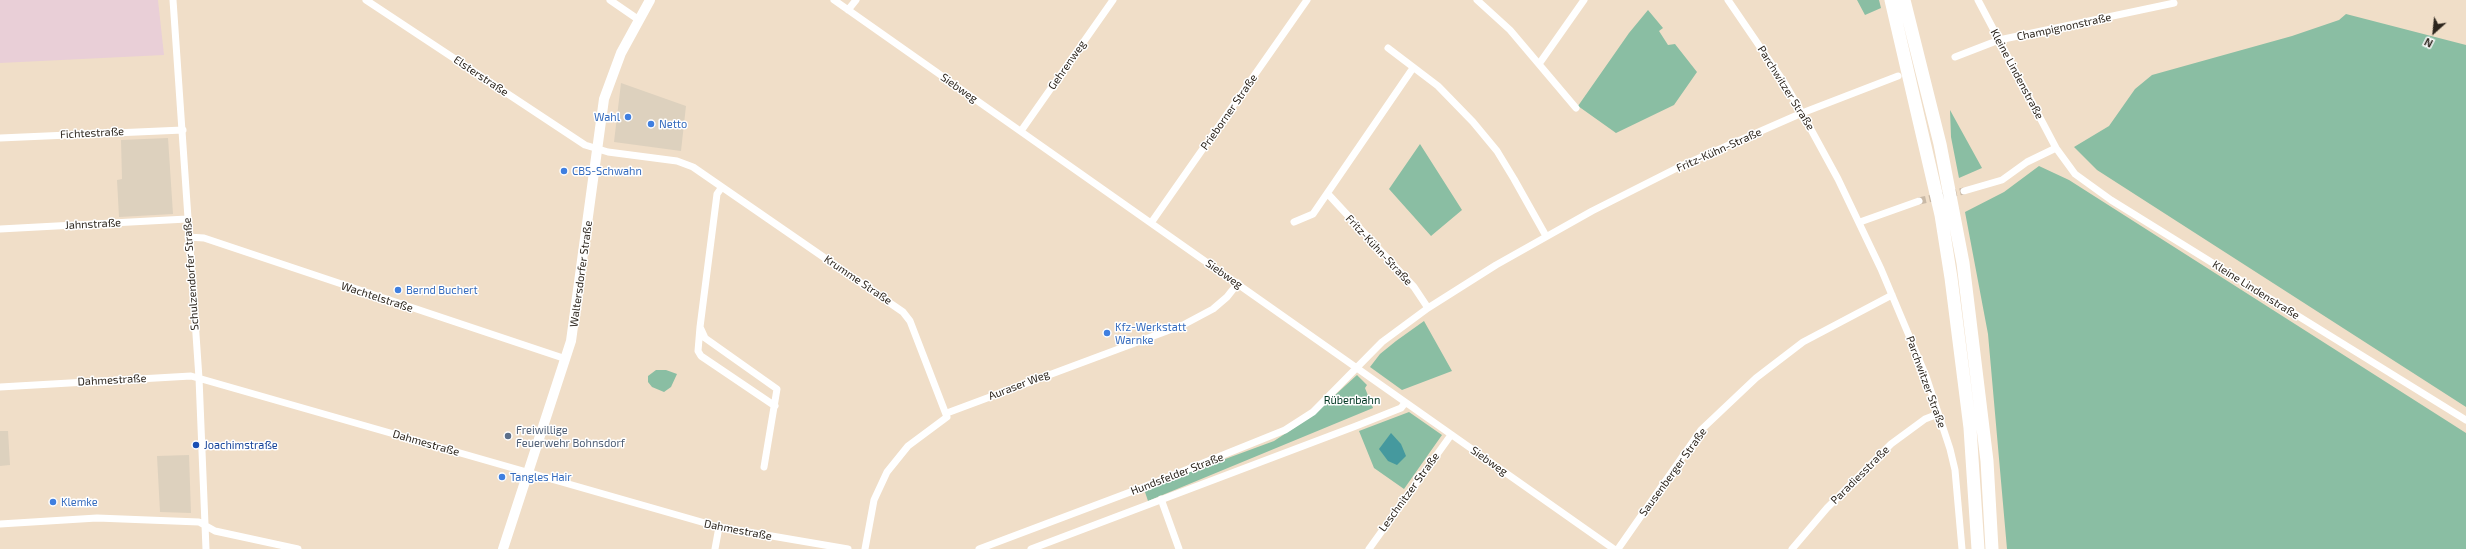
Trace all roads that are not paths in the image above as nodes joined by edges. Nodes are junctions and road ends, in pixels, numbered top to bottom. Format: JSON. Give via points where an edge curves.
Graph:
{"nodes":[{"id":1,"x":173,"y":0,"type":"edge"},
{"id":2,"x":366,"y":0,"type":"edge"},
{"id":3,"x":610,"y":0,"type":"edge"},
{"id":4,"x":650,"y":0,"type":"edge"},
{"id":5,"x":834,"y":0,"type":"edge"},
{"id":6,"x":856,"y":0,"type":"edge"},
{"id":7,"x":1113,"y":0,"type":"edge"},
{"id":8,"x":1307,"y":0,"type":"edge"},
{"id":9,"x":1476,"y":0,"type":"edge"},
{"id":10,"x":1584,"y":0,"type":"edge"},
{"id":11,"x":1728,"y":0,"type":"edge"},
{"id":12,"x":1891,"y":0,"type":"edge"},
{"id":13,"x":1904,"y":0,"type":"edge"},
{"id":14,"x":1978,"y":0,"type":"edge"},
{"id":15,"x":2174,"y":3,"type":"dead end"},
{"id":16,"x":848,"y":10,"type":"junction"},
{"id":17,"x":639,"y":20,"type":"junction"},
{"id":18,"x":1999,"y":40,"type":"junction"},
{"id":19,"x":1388,"y":48,"type":"dead end"},
{"id":20,"x":1955,"y":56,"type":"dead end"},
{"id":21,"x":1539,"y":64,"type":"junction"},
{"id":22,"x":1413,"y":68,"type":"junction"},
{"id":23,"x":1898,"y":76,"type":"dead end"},
{"id":24,"x":1576,"y":108,"type":"dead end"},
{"id":25,"x":1802,"y":113,"type":"junction"},
{"id":26,"x":183,"y":130,"type":"junction"},
{"id":27,"x":1021,"y":131,"type":"junction"},
{"id":28,"x":0,"y":138,"type":"edge"},
{"id":29,"x":2056,"y":148,"type":"junction"},
{"id":30,"x":597,"y":149,"type":"junction"},
{"id":31,"x":722,"y":187,"type":"junction"},
{"id":32,"x":1964,"y":191,"type":"tunnel mouth"},
{"id":33,"x":1328,"y":194,"type":"junction"},
{"id":34,"x":1919,"y":201,"type":"tunnel mouth"},
{"id":35,"x":187,"y":219,"type":"junction"},
{"id":36,"x":1294,"y":222,"type":"dead end"},
{"id":37,"x":1860,"y":222,"type":"junction"},
{"id":38,"x":1151,"y":223,"type":"junction"},
{"id":39,"x":0,"y":229,"type":"edge"},
{"id":40,"x":1546,"y":236,"type":"junction"},
{"id":41,"x":188,"y":237,"type":"junction"},
{"id":42,"x":1238,"y":283,"type":"junction"},
{"id":43,"x":1892,"y":295,"type":"junction"},
{"id":44,"x":1428,"y":308,"type":"junction"},
{"id":45,"x":700,"y":327,"type":"junction"},
{"id":46,"x":566,"y":359,"type":"junction"},
{"id":47,"x":1356,"y":368,"type":"junction"},
{"id":48,"x":199,"y":378,"type":"junction"},
{"id":49,"x":0,"y":387,"type":"edge"},
{"id":50,"x":1405,"y":403,"type":"junction"},
{"id":51,"x":775,"y":406,"type":"junction"},
{"id":52,"x":947,"y":413,"type":"junction"},
{"id":53,"x":1938,"y":414,"type":"junction"},
{"id":54,"x":2466,"y":420,"type":"edge"},
{"id":55,"x":1450,"y":435,"type":"junction"},
{"id":56,"x":764,"y":467,"type":"dead end"},
{"id":57,"x":529,"y":472,"type":"junction"},
{"id":58,"x":1161,"y":499,"type":"junction"},
{"id":59,"x":0,"y":524,"type":"edge"},
{"id":60,"x":205,"y":526,"type":"junction"},
{"id":61,"x":719,"y":528,"type":"junction"},
{"id":62,"x":206,"y":549,"type":"edge"},
{"id":63,"x":298,"y":549,"type":"edge"},
{"id":64,"x":503,"y":549,"type":"edge"},
{"id":65,"x":715,"y":549,"type":"edge"},
{"id":66,"x":848,"y":549,"type":"edge"},
{"id":67,"x":865,"y":549,"type":"edge"},
{"id":68,"x":979,"y":549,"type":"edge"},
{"id":69,"x":1031,"y":549,"type":"edge"},
{"id":70,"x":1179,"y":549,"type":"edge"},
{"id":71,"x":1369,"y":549,"type":"edge"},
{"id":72,"x":1614,"y":549,"type":"edge"},
{"id":73,"x":1618,"y":549,"type":"edge"},
{"id":74,"x":1792,"y":549,"type":"edge"},
{"id":75,"x":1962,"y":549,"type":"edge"},
{"id":76,"x":1978,"y":549,"type":"edge"},
{"id":77,"x":1992,"y":549,"type":"edge"}],
"edges":[{"from":1,"to":26,"type":"street","name":"Schulzendorfer Straße"},
{"from":2,"to":30,"type":"street","name":"Elsterstraße","via":[[585,145]]},
{"from":3,"to":17,"type":"street"},
{"from":4,"to":17,"type":"street","name":"Waltersdorfer Straße"},
{"from":5,"to":16,"type":"street","name":"Siebweg"},
{"from":6,"to":16,"type":"street"},
{"from":7,"to":27,"type":"street","name":"Gehrenweg"},
{"from":8,"to":38,"type":"street","name":"Prieborner Straße"},
{"from":9,"to":21,"type":"street","via":[[1510,30]]},
{"from":10,"to":21,"type":"street"},
{"from":11,"to":25,"type":"street","name":"Parchwitzer Straße"},
{"from":12,"to":76,"type":"highway","via":[[1941,215],[1950,270],[1970,428]]},
{"from":13,"to":77,"type":"highway","via":[[1940,144],[1963,263],[1988,461]]},
{"from":14,"to":18,"type":"street","name":"Kleine Lindenstraße"},
{"from":15,"to":18,"type":"street","name":"Champignonstraße"},
{"from":16,"to":27,"type":"street","name":"Siebweg"},
{"from":17,"to":30,"type":"street","name":"Waltersdorfer Straße","via":[[604,99]]},
{"from":18,"to":20,"type":"street","name":"Champignonstraße"},
{"from":18,"to":29,"type":"street","name":"Kleine Lindenstraße"},
{"from":19,"to":22,"type":"street"},
{"from":21,"to":24,"type":"street"},
{"from":22,"to":33,"type":"street"},
{"from":22,"to":40,"type":"street","via":[[1451,98],[1497,151]]},
{"from":23,"to":25,"type":"street","name":"Fritz-Kühn-Straße"},
{"from":25,"to":37,"type":"street","name":"Parchwitzer Straße"},
{"from":25,"to":40,"type":"street","name":"Fritz-Kühn-Straße","via":[[1681,166]]},
{"from":26,"to":28,"type":"street","name":"Fichtestraße"},
{"from":26,"to":35,"type":"street","name":"Schulzendorfer Straße"},
{"from":27,"to":38,"type":"street","name":"Siebweg"},
{"from":29,"to":32,"type":"street","via":[[2027,162],[2002,180]]},
{"from":29,"to":54,"type":"street","name":"Kleine Lindenstraße","via":[[2075,174],[2111,200]]},
{"from":30,"to":31,"type":"street","name":"Krumme Straße","via":[[686,163]]},
{"from":30,"to":46,"type":"street","name":"Waltersdorfer Straße","via":[[576,318]]},
{"from":31,"to":45,"type":"street","via":[[717,194]]},
{"from":31,"to":52,"type":"street","name":"Krumme Straße","via":[[903,312],[910,321]]},
{"from":33,"to":36,"type":"street","via":[[1313,214]]},
{"from":33,"to":44,"type":"street","name":"Fritz-Kühn-Straße","via":[[1414,288]]},
{"from":34,"to":37,"type":"street"},
{"from":35,"to":39,"type":"street","name":"Jahnstraße"},
{"from":35,"to":41,"type":"street","name":"Schulzendorfer Straße"},
{"from":37,"to":43,"type":"street","name":"Parchwitzer Straße"},
{"from":38,"to":42,"type":"street","name":"Siebweg"},
{"from":40,"to":44,"type":"street","name":"Fritz-Kühn-Straße"},
{"from":41,"to":46,"type":"street","name":"Wachtelstraße","via":[[204,238]]},
{"from":41,"to":48,"type":"street","name":"Schulzendorfer Straße"},
{"from":42,"to":47,"type":"street","name":"Siebweg"},
{"from":42,"to":52,"type":"street","name":"Auraser Weg","via":[[1222,302],[1183,325]]},
{"from":43,"to":53,"type":"street","name":"Parchwitzer Straße","via":[[1926,376]]},
{"from":43,"to":73,"type":"street","name":"Sausenberger Straße","via":[[1803,342],[1756,378],[1701,430]]},
{"from":44,"to":47,"type":"street","name":"Fritz-Kühn-Straße","via":[[1382,342]]},
{"from":45,"to":51,"type":"street","via":[[705,338],[777,389]]},
{"from":45,"to":51,"type":"street","via":[[698,351],[701,356]]},
{"from":46,"to":57,"type":"street","name":"Waltersdorfer Straße"},
{"from":47,"to":50,"type":"street","name":"Siebweg"},
{"from":47,"to":68,"type":"street","name":"Hundsfelder Straße","via":[[1313,412],[1267,439]]},
{"from":48,"to":49,"type":"street","name":"Dahmestraße","via":[[184,376]]},
{"from":48,"to":57,"type":"street","name":"Dahmestraße"},
{"from":48,"to":60,"type":"street","name":"Schulzendorfer Straße"},
{"from":50,"to":55,"type":"street","name":"Siebweg"},
{"from":50,"to":58,"type":"street","name":"Hundsfelder Straße","via":[[1401,408]]},
{"from":51,"to":56,"type":"street"},
{"from":52,"to":67,"type":"street","name":"Auraser Weg","via":[[944,421],[908,446],[887,472],[874,500]]},
{"from":53,"to":74,"type":"street","name":"Paradiesstraße","via":[[1920,422],[1887,449],[1827,508]]},
{"from":53,"to":75,"type":"street","name":"Parchwitzer Straße","via":[[1955,470]]},
{"from":55,"to":71,"type":"street","name":"Leschnitzer Straße"},
{"from":55,"to":72,"type":"street","name":"Siebweg"},
{"from":57,"to":61,"type":"street","name":"Dahmestraße"},
{"from":57,"to":64,"type":"street","name":"Waltersdorfer Straße"},
{"from":58,"to":69,"type":"street","name":"Hundsfelder Straße"},
{"from":58,"to":70,"type":"street"},
{"from":59,"to":60,"type":"street","via":[[96,518],[199,522]]},
{"from":60,"to":62,"type":"street","name":"Schulzendorfer Straße"},
{"from":60,"to":63,"type":"street","via":[[215,531]]},
{"from":61,"to":65,"type":"street"},
{"from":61,"to":66,"type":"street","name":"Dahmestraße"}]}
